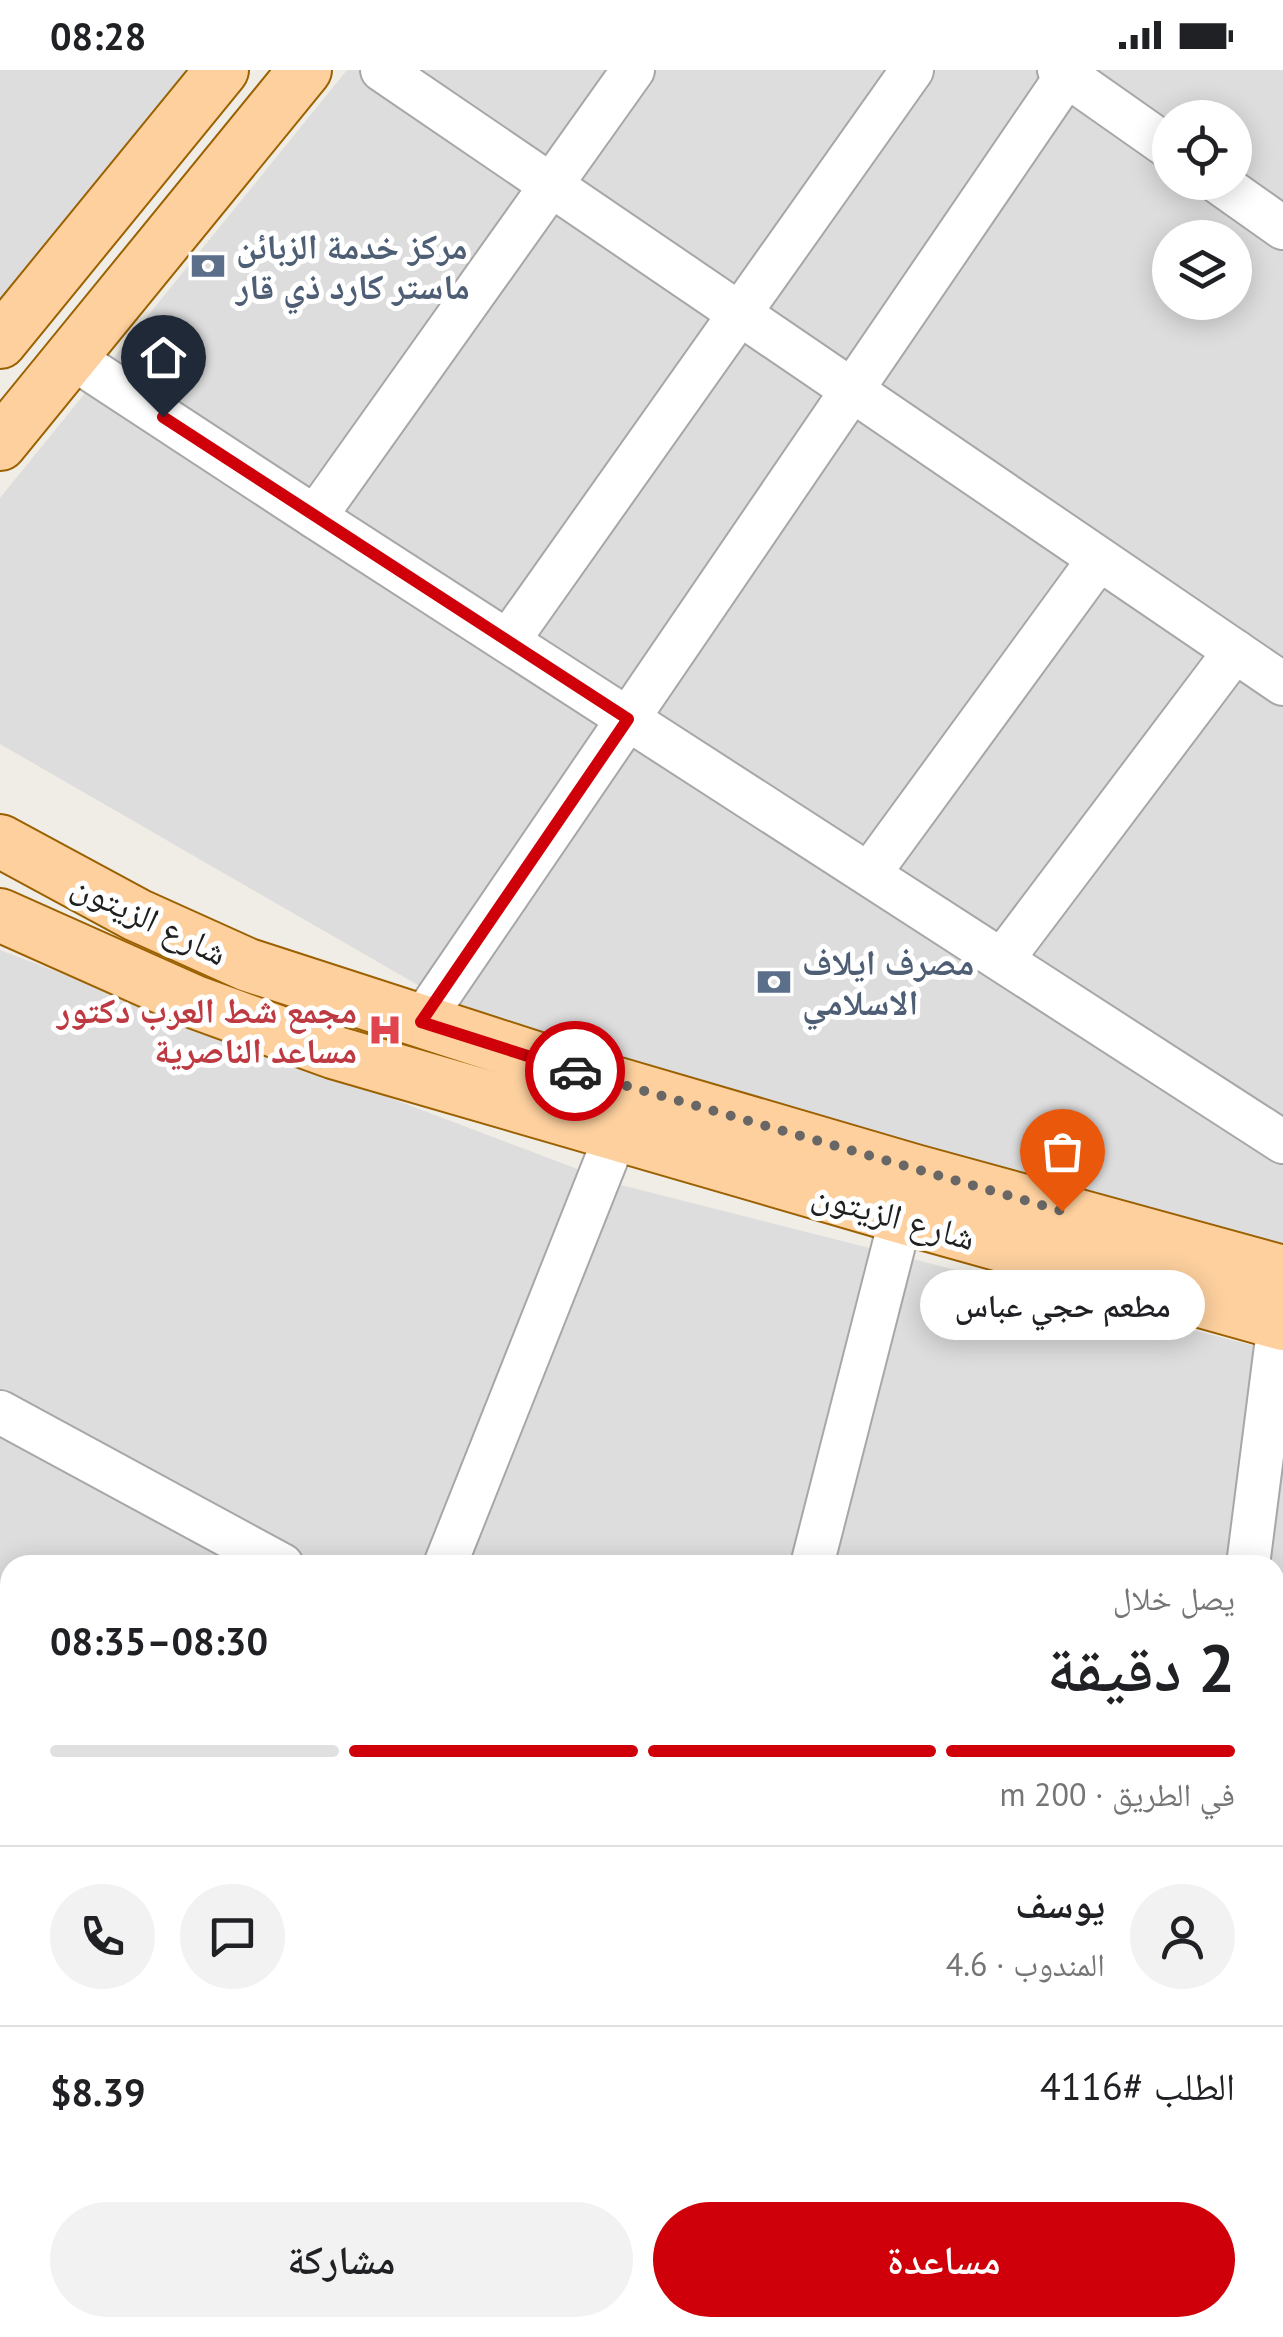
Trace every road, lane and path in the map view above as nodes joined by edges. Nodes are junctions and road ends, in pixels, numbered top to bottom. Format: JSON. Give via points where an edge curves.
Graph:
{"nodes":[{"id":1,"x":222,"y":70,"type":"edge"},
{"id":2,"x":305,"y":70,"type":"edge"},
{"id":3,"x":382,"y":70,"type":"edge"},
{"id":4,"x":633,"y":70,"type":"edge"},
{"id":5,"x":912,"y":70,"type":"edge"},
{"id":6,"x":1063,"y":73,"type":"edge"},
{"id":7,"x":1152,"y":135,"type":"edge"},
{"id":8,"x":550,"y":186,"type":"junction"},
{"id":9,"x":1243,"y":200,"type":"edge"},
{"id":10,"x":1283,"y":228,"type":"edge"},
{"id":11,"x":739,"y":314,"type":"junction"},
{"id":12,"x":0,"y":342,"type":"edge"},
{"id":13,"x":71,"y":357,"type":"junction"},
{"id":14,"x":852,"y":390,"type":"junction"},
{"id":15,"x":0,"y":444,"type":"edge"},
{"id":16,"x":316,"y":517,"type":"junction"},
{"id":17,"x":1099,"y":559,"type":"junction"},
{"id":18,"x":508,"y":641,"type":"junction"},
{"id":19,"x":1235,"y":651,"type":"junction"},
{"id":20,"x":1283,"y":684,"type":"edge"},
{"id":21,"x":628,"y":719,"type":"junction"},
{"id":22,"x":0,"y":841,"type":"edge"},
{"id":23,"x":869,"y":874,"type":"junction"},
{"id":24,"x":0,"y":915,"type":"edge"},
{"id":25,"x":1002,"y":960,"type":"junction"},
{"id":26,"x":421,"y":1022,"type":"junction"},
{"id":27,"x":616,"y":1135,"type":"junction"},
{"id":28,"x":1283,"y":1142,"type":"edge"},
{"id":29,"x":902,"y":1218,"type":"junction"},
{"id":30,"x":1283,"y":1272,"type":"edge"},
{"id":31,"x":1281,"y":1324,"type":"edge"},
{"id":32,"x":0,"y":1412,"type":"edge"},
{"id":33,"x":264,"y":1555,"type":"edge"},
{"id":34,"x":447,"y":1555,"type":"edge"},
{"id":35,"x":815,"y":1555,"type":"edge"},
{"id":36,"x":1249,"y":1555,"type":"edge"}],
"edges":[{"from":1,"to":12,"type":"main road"},
{"from":2,"to":13,"type":"main road"},
{"from":3,"to":8,"type":"street"},
{"from":4,"to":8,"type":"street"},
{"from":5,"to":11,"type":"street"},
{"from":6,"to":7,"type":"street"},
{"from":6,"to":14,"type":"street"},
{"from":8,"to":11,"type":"street"},
{"from":8,"to":16,"type":"street"},
{"from":9,"to":10,"type":"street"},
{"from":11,"to":14,"type":"street"},
{"from":11,"to":18,"type":"street"},
{"from":13,"to":15,"type":"main road"},
{"from":13,"to":16,"type":"street"},
{"from":14,"to":17,"type":"street"},
{"from":14,"to":21,"type":"street"},
{"from":16,"to":18,"type":"street"},
{"from":17,"to":19,"type":"street"},
{"from":17,"to":23,"type":"street"},
{"from":18,"to":21,"type":"street"},
{"from":19,"to":20,"type":"street"},
{"from":19,"to":25,"type":"street"},
{"from":21,"to":23,"type":"street"},
{"from":21,"to":26,"type":"street"},
{"from":22,"to":26,"type":"main road","name":"شارع الزيتون","via":[[248,965]]},
{"from":23,"to":25,"type":"street"},
{"from":24,"to":27,"type":"main road","name":"شارع الزيتون","via":[[194,1002],[333,1052]]},
{"from":25,"to":28,"type":"street"},
{"from":26,"to":30,"type":"main road","name":"شارع الزيتون"},
{"from":27,"to":29,"type":"main road","name":"شارع الزيتون"},
{"from":27,"to":34,"type":"street"},
{"from":29,"to":31,"type":"main road","name":"شارع الزيتون"},
{"from":29,"to":35,"type":"street"},
{"from":31,"to":36,"type":"street"},
{"from":32,"to":33,"type":"street"}]}
